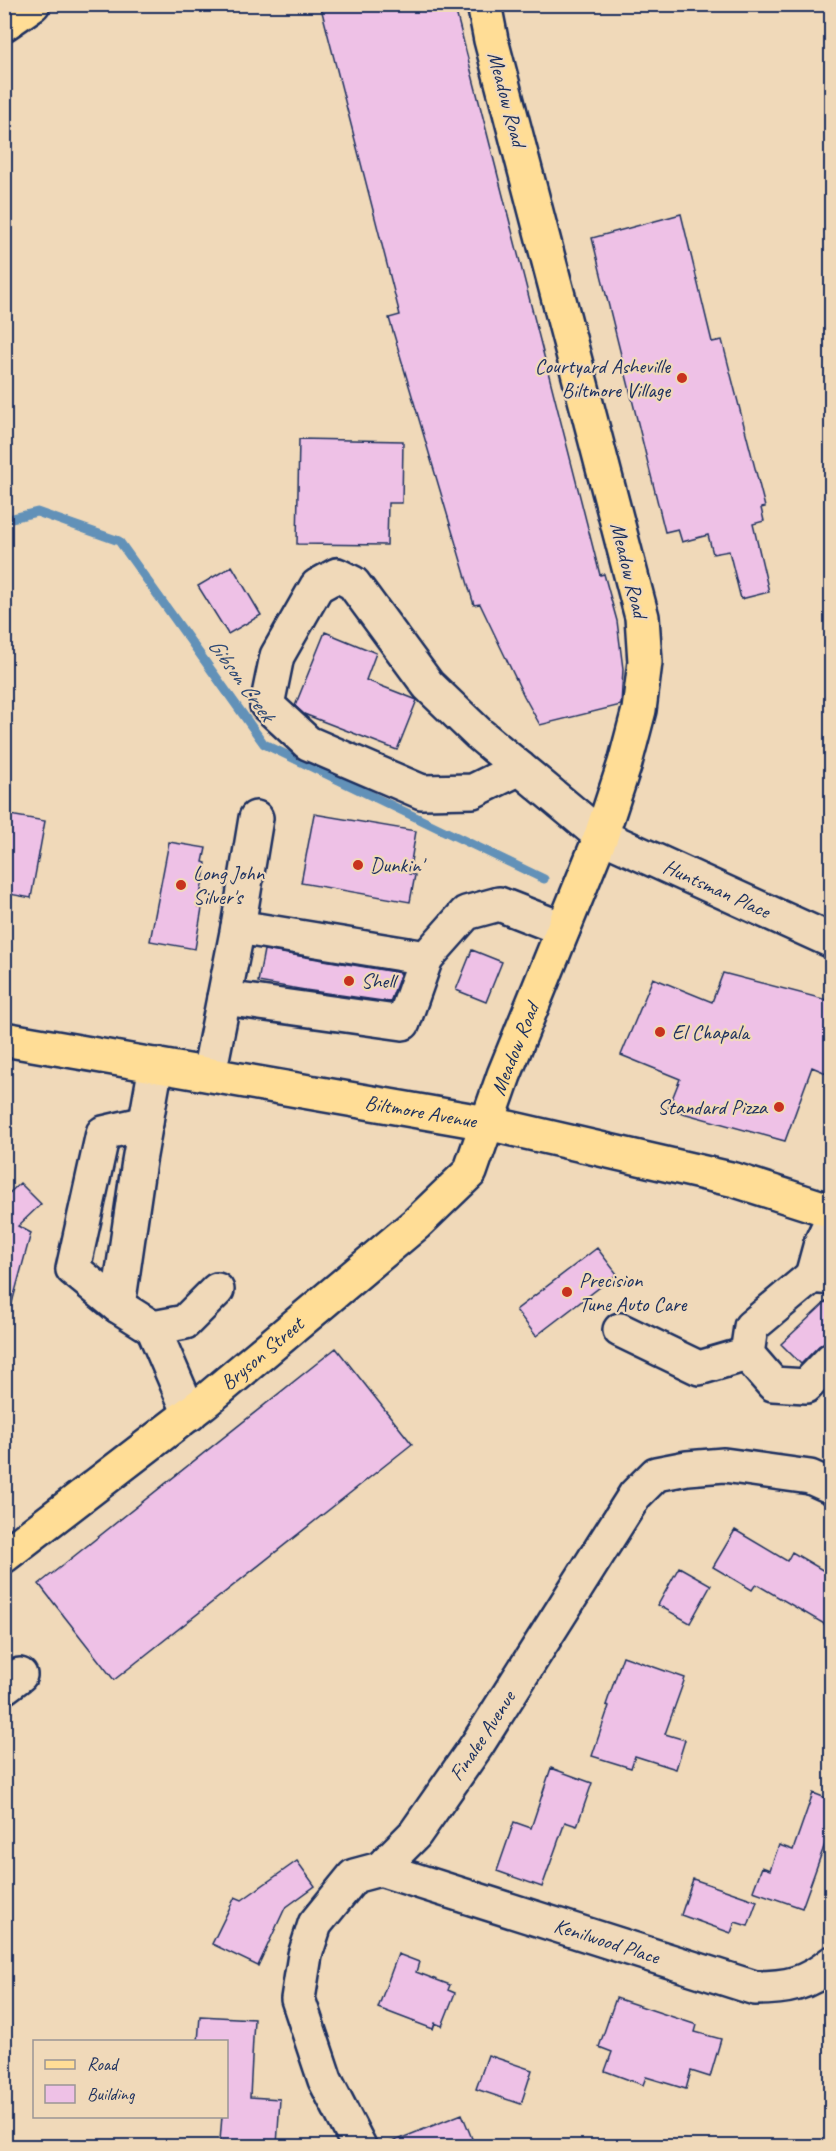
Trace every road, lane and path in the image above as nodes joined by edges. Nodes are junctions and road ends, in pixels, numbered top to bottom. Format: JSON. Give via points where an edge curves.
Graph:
{"nodes":[{"id":1,"x":33,"y":4,"type":"edge"},
{"id":2,"x":484,"y":4,"type":"edge"},
{"id":3,"x":4,"y":24,"type":"edge"},
{"id":4,"x":520,"y":768,"type":"junction"},
{"id":5,"x":256,"y":818,"type":"dead end"},
{"id":6,"x":601,"y":836,"type":"junction"},
{"id":7,"x":238,"y":927,"type":"junction"},
{"id":8,"x":563,"y":929,"type":"junction"},
{"id":9,"x":831,"y":940,"type":"edge"},
{"id":10,"x":426,"y":957,"type":"junction"},
{"id":11,"x":224,"y":998,"type":"junction"},
{"id":12,"x":4,"y":1039,"type":"edge"},
{"id":13,"x":156,"y":1065,"type":"junction"},
{"id":14,"x":209,"y":1074,"type":"junction"},
{"id":15,"x":146,"y":1123,"type":"junction"},
{"id":16,"x":487,"y":1124,"type":"junction"},
{"id":17,"x":831,"y":1211,"type":"edge"},
{"id":18,"x":831,"y":1219,"type":"edge"},
{"id":19,"x":822,"y":1277,"type":"edge"},
{"id":20,"x":217,"y":1290,"type":"dead end"},
{"id":21,"x":118,"y":1306,"type":"junction"},
{"id":22,"x":153,"y":1329,"type":"junction"},
{"id":23,"x":620,"y":1330,"type":"dead end"},
{"id":24,"x":747,"y":1354,"type":"junction"},
{"id":25,"x":831,"y":1359,"type":"edge"},
{"id":26,"x":190,"y":1414,"type":"junction"},
{"id":27,"x":831,"y":1487,"type":"edge"},
{"id":28,"x":4,"y":1556,"type":"edge"},
{"id":29,"x":380,"y":1869,"type":"junction"},
{"id":30,"x":831,"y":1963,"type":"edge"},
{"id":31,"x":359,"y":2146,"type":"edge"}],
"edges":[{"from":1,"to":3,"type":"main road"},
{"from":2,"to":6,"type":"main road","name":"Meadow Road","via":[[642,617],[645,662],[639,710]]},
{"from":4,"to":4,"type":"street","name":"Huntsman Place","via":[[428,686],[352,583],[337,575],[317,586],[277,656],[267,705],[308,743],[422,792],[473,791]]},
{"from":4,"to":6,"type":"street","name":"Huntsman Place"},
{"from":5,"to":7,"type":"street"},
{"from":6,"to":8,"type":"main road","name":"Meadow Road"},
{"from":6,"to":9,"type":"street","name":"Huntsman Place"},
{"from":7,"to":10,"type":"street"},
{"from":7,"to":11,"type":"street"},
{"from":8,"to":10,"type":"street","via":[[499,904],[466,913]]},
{"from":8,"to":16,"type":"main road","name":"Meadow Road"},
{"from":10,"to":11,"type":"street","via":[[403,1023]]},
{"from":11,"to":14,"type":"street"},
{"from":12,"to":13,"type":"main road","name":"Biltmore Avenue"},
{"from":13,"to":14,"type":"main road","name":"Biltmore Avenue"},
{"from":13,"to":15,"type":"street"},
{"from":14,"to":16,"type":"main road","name":"Biltmore Avenue"},
{"from":15,"to":21,"type":"street"},
{"from":15,"to":21,"type":"street","via":[[103,1133],[73,1269]]},
{"from":16,"to":17,"type":"main road","name":"Biltmore Avenue","via":[[740,1181]]},
{"from":16,"to":26,"type":"main road","name":"Bryson Street","via":[[470,1172],[416,1224]]},
{"from":18,"to":19,"type":"street","via":[[821,1243]]},
{"from":19,"to":24,"type":"street","via":[[751,1327]]},
{"from":20,"to":22,"type":"street","via":[[185,1322]]},
{"from":21,"to":22,"type":"street"},
{"from":22,"to":26,"type":"street"},
{"from":23,"to":24,"type":"street","via":[[699,1368]]},
{"from":24,"to":25,"type":"street","via":[[773,1384],[806,1386]]},
{"from":26,"to":28,"type":"main road","name":"Bryson Street"},
{"from":27,"to":29,"type":"street","name":"Finalee Avenue","via":[[810,1477],[724,1465],[656,1474],[634,1495],[415,1834]]},
{"from":29,"to":30,"type":"street","name":"Kenilwood Place","via":[[755,1988],[781,1988],[816,1976]]},
{"from":29,"to":31,"type":"street","name":"Finalee Avenue","via":[[354,1876],[315,1924],[304,1955],[298,1999],[325,2080]]}]}
